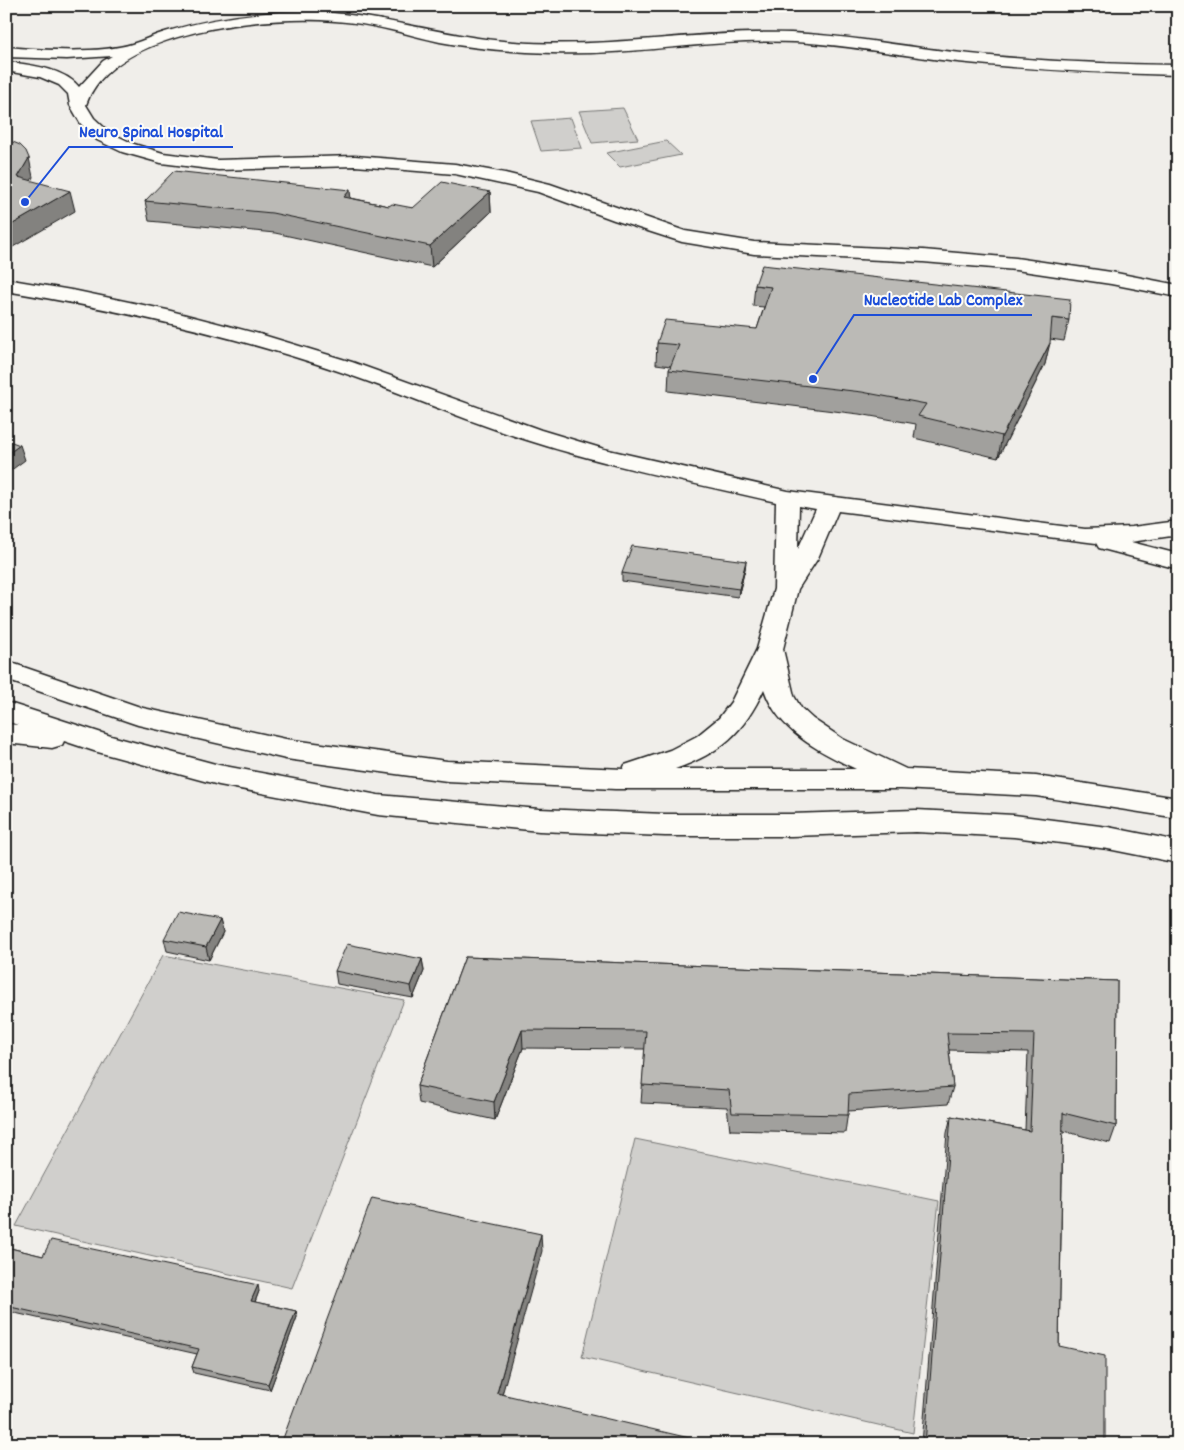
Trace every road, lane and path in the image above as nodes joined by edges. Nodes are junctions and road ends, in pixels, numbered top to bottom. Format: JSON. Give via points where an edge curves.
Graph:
{"nodes":[{"id":1,"x":135,"y":48,"type":"junction"},
{"id":2,"x":6,"y":52,"type":"edge"},
{"id":3,"x":6,"y":66,"type":"edge"},
{"id":4,"x":1178,"y":70,"type":"edge"},
{"id":5,"x":78,"y":105,"type":"junction"},
{"id":6,"x":6,"y":285,"type":"edge"},
{"id":7,"x":1178,"y":291,"type":"edge"},
{"id":8,"x":788,"y":498,"type":"junction"},
{"id":9,"x":830,"y":504,"type":"junction"},
{"id":10,"x":1178,"y":528,"type":"edge"},
{"id":11,"x":1178,"y":534,"type":"edge"},
{"id":12,"x":1085,"y":536,"type":"junction"},
{"id":13,"x":1178,"y":554,"type":"edge"},
{"id":14,"x":1178,"y":562,"type":"edge"},
{"id":15,"x":786,"y":589,"type":"junction"},
{"id":16,"x":770,"y":649,"type":"junction"},
{"id":17,"x":6,"y":670,"type":"edge"},
{"id":18,"x":6,"y":711,"type":"edge"},
{"id":19,"x":6,"y":733,"type":"edge"},
{"id":20,"x":104,"y":744,"type":"junction"},
{"id":21,"x":615,"y":779,"type":"junction"},
{"id":22,"x":901,"y":779,"type":"junction"},
{"id":23,"x":1178,"y":808,"type":"edge"},
{"id":24,"x":1178,"y":852,"type":"edge"}],
"edges":[{"from":1,"to":2,"type":"street","via":[[64,56]]},
{"from":1,"to":4,"type":"street","via":[[176,32],[226,21],[332,16],[380,22],[474,42],[550,49],[621,49],[773,37],[814,38],[996,61]]},
{"from":1,"to":5,"type":"street","via":[[107,66],[88,85]]},
{"from":3,"to":5,"type":"street","via":[[62,80],[75,92]]},
{"from":5,"to":7,"type":"street","via":[[86,121],[103,136],[161,158],[218,165],[356,161],[456,169],[544,188],[682,236],[754,248],[1016,264]]},
{"from":6,"to":8,"type":"street","via":[[158,314],[256,339],[395,383],[584,451]]},
{"from":8,"to":9,"type":"street"},
{"from":8,"to":15,"type":"street"},
{"from":9,"to":12,"type":"street"},
{"from":9,"to":15,"type":"street","via":[[806,558]]},
{"from":10,"to":12,"type":"street","via":[[1120,536]]},
{"from":11,"to":13,"type":"street","via":[[1175,537]]},
{"from":12,"to":14,"type":"street"},
{"from":15,"to":16,"type":"street"},
{"from":16,"to":21,"type":"street","via":[[729,726],[707,743],[680,757]]},
{"from":16,"to":22,"type":"street","via":[[784,703],[801,723],[825,741]]},
{"from":17,"to":21,"type":"street","via":[[138,716],[286,749],[447,771]]},
{"from":18,"to":20,"type":"street"},
{"from":19,"to":20,"type":"street"},
{"from":20,"to":24,"type":"street","via":[[219,775],[378,805],[440,812],[665,825],[916,821],[1014,826],[1108,838]]},
{"from":21,"to":22,"type":"street"},
{"from":22,"to":23,"type":"street","via":[[1036,786]]}]}
